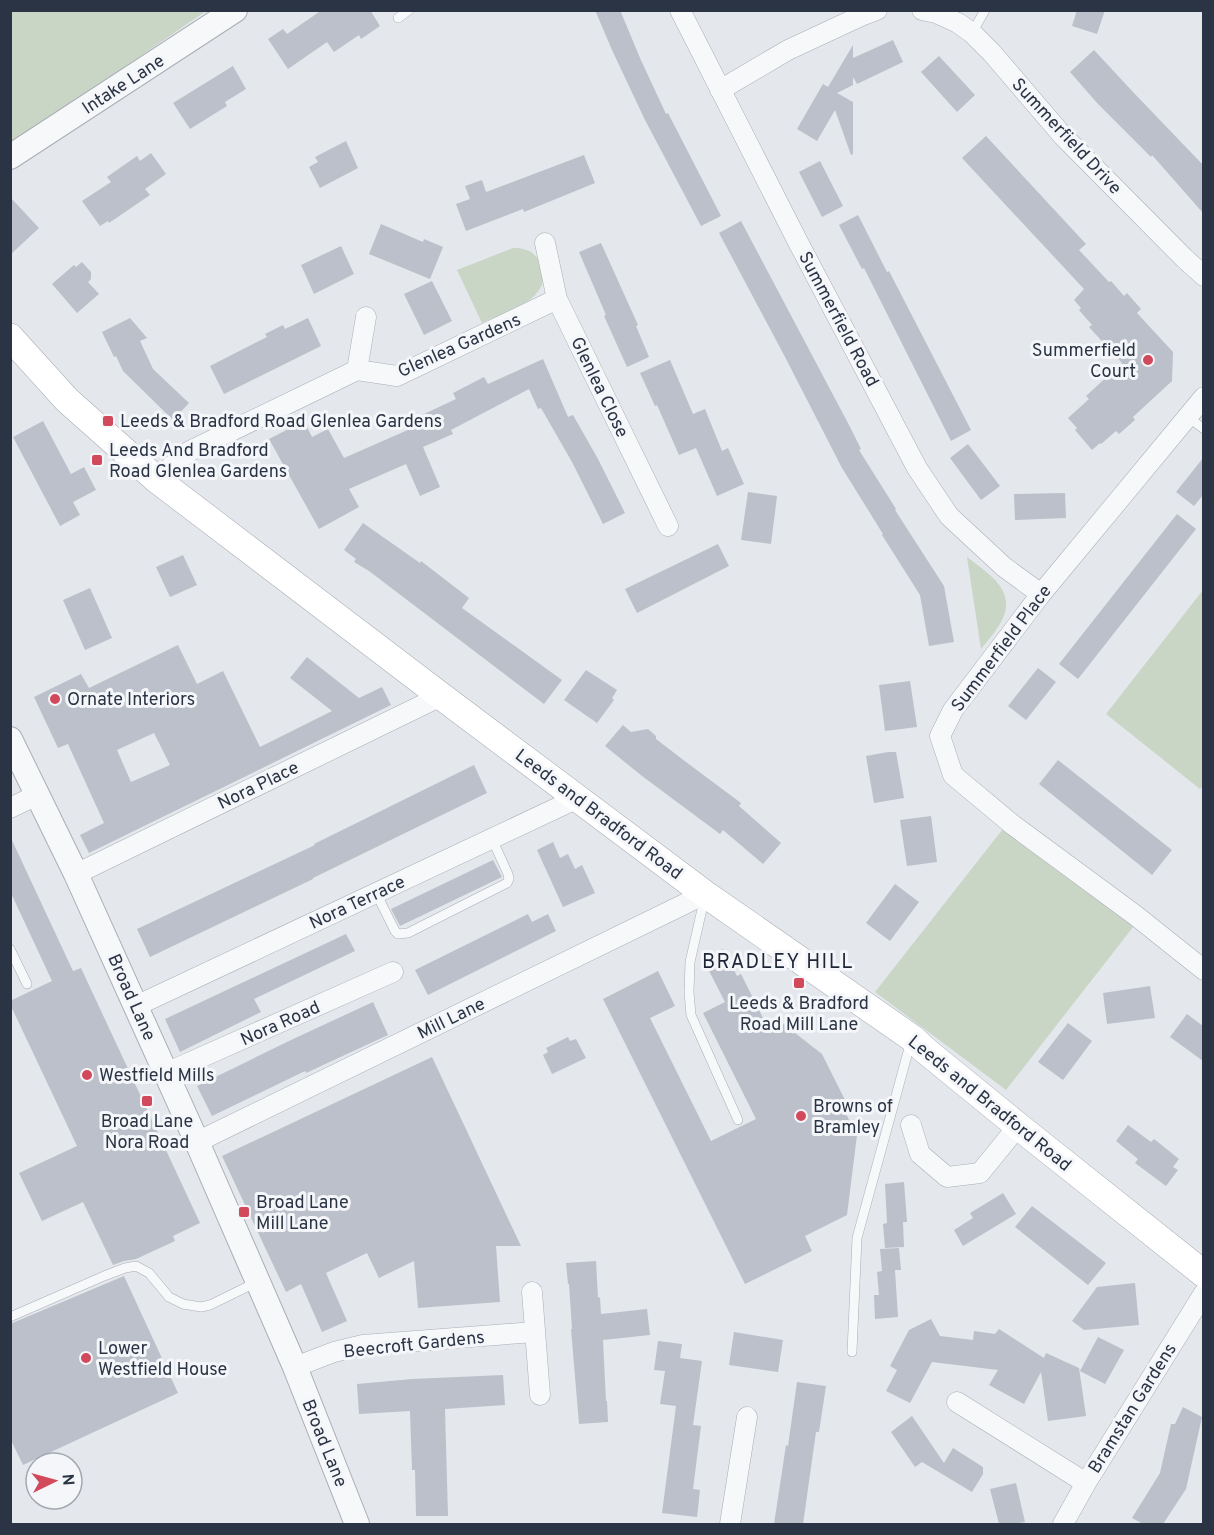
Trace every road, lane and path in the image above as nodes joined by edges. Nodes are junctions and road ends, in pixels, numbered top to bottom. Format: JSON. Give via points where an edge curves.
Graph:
{"nodes":[{"id":1,"x":235,"y":10,"type":"edge"},
{"id":2,"x":409,"y":10,"type":"edge"},
{"id":3,"x":680,"y":10,"type":"edge"},
{"id":4,"x":877,"y":10,"type":"edge"},
{"id":5,"x":922,"y":10,"type":"edge"},
{"id":6,"x":985,"y":10,"type":"edge"},
{"id":7,"x":398,"y":18,"type":"dead end"},
{"id":8,"x":972,"y":33,"type":"junction"},
{"id":9,"x":720,"y":90,"type":"junction"},
{"id":10,"x":10,"y":157,"type":"edge"},
{"id":11,"x":545,"y":243,"type":"dead end"},
{"id":12,"x":1203,"y":276,"type":"edge"},
{"id":13,"x":557,"y":299,"type":"junction"},
{"id":14,"x":366,"y":317,"type":"dead end"},
{"id":15,"x":10,"y":337,"type":"edge"},
{"id":16,"x":357,"y":369,"type":"junction"},
{"id":17,"x":1203,"y":397,"type":"edge"},
{"id":18,"x":1188,"y":417,"type":"junction"},
{"id":19,"x":1203,"y":429,"type":"edge"},
{"id":20,"x":156,"y":478,"type":"junction"},
{"id":21,"x":668,"y":526,"type":"dead end"},
{"id":22,"x":1041,"y":594,"type":"junction"},
{"id":23,"x":441,"y":696,"type":"junction"},
{"id":24,"x":10,"y":739,"type":"edge"},
{"id":25,"x":37,"y":795,"type":"junction"},
{"id":26,"x":578,"y":798,"type":"junction"},
{"id":27,"x":10,"y":808,"type":"edge"},
{"id":28,"x":492,"y":839,"type":"junction"},
{"id":29,"x":76,"y":874,"type":"junction"},
{"id":30,"x":376,"y":893,"type":"junction"},
{"id":31,"x":705,"y":894,"type":"junction"},
{"id":32,"x":10,"y":949,"type":"edge"},
{"id":33,"x":1203,"y":970,"type":"edge"},
{"id":34,"x":393,"y":972,"type":"dead end"},
{"id":35,"x":27,"y":984,"type":"dead end"},
{"id":36,"x":136,"y":1006,"type":"junction"},
{"id":37,"x":912,"y":1038,"type":"junction"},
{"id":38,"x":166,"y":1073,"type":"junction"},
{"id":39,"x":738,"y":1120,"type":"dead end"},
{"id":40,"x":911,"y":1125,"type":"dead end"},
{"id":41,"x":1018,"y":1126,"type":"junction"},
{"id":42,"x":197,"y":1142,"type":"junction"},
{"id":43,"x":1203,"y":1274,"type":"edge"},
{"id":44,"x":257,"y":1282,"type":"junction"},
{"id":45,"x":532,"y":1292,"type":"dead end"},
{"id":46,"x":1203,"y":1293,"type":"edge"},
{"id":47,"x":10,"y":1317,"type":"edge"},
{"id":48,"x":536,"y":1332,"type":"junction"},
{"id":49,"x":852,"y":1352,"type":"dead end"},
{"id":50,"x":296,"y":1367,"type":"junction"},
{"id":51,"x":540,"y":1395,"type":"dead end"},
{"id":52,"x":957,"y":1402,"type":"dead end"},
{"id":53,"x":747,"y":1417,"type":"dead end"},
{"id":54,"x":1086,"y":1483,"type":"junction"},
{"id":55,"x":357,"y":1524,"type":"edge"},
{"id":56,"x":730,"y":1524,"type":"edge"},
{"id":57,"x":1064,"y":1524,"type":"edge"}],
"edges":[{"from":1,"to":10,"type":"street","name":"Intake Lane"},
{"from":2,"to":7,"type":"lane"},
{"from":3,"to":9,"type":"street","name":"Summerfield Road"},
{"from":4,"to":9,"type":"street","via":[[788,50]]},
{"from":5,"to":8,"type":"street","name":"Summerfield Drive","via":[[958,23]]},
{"from":6,"to":8,"type":"lane"},
{"from":8,"to":12,"type":"street","name":"Summerfield Drive","via":[[1063,136]]},
{"from":9,"to":22,"type":"street","name":"Summerfield Road","via":[[928,486],[949,516],[1004,567]]},
{"from":11,"to":13,"type":"street","name":"Glenlea Close"},
{"from":13,"to":16,"type":"street","name":"Glenlea Gardens","via":[[397,376]]},
{"from":13,"to":21,"type":"street","name":"Glenlea Close"},
{"from":14,"to":16,"type":"street"},
{"from":15,"to":20,"type":"main road","name":"Leeds and Bradford Road","via":[[67,400]]},
{"from":16,"to":20,"type":"street","via":[[190,451]]},
{"from":17,"to":18,"type":"street","name":"Summerfield Place"},
{"from":18,"to":19,"type":"lane"},
{"from":18,"to":22,"type":"street","name":"Summerfield Place"},
{"from":20,"to":23,"type":"main road","name":"Leeds and Bradford Road"},
{"from":22,"to":33,"type":"street","name":"Summerfield Place","via":[[948,718],[940,736],[953,774],[1013,825]]},
{"from":23,"to":26,"type":"main road","name":"Leeds and Bradford Road"},
{"from":23,"to":29,"type":"street","name":"Nora Place"},
{"from":24,"to":25,"type":"street","name":"Broad Lane"},
{"from":25,"to":27,"type":"street"},
{"from":25,"to":29,"type":"street","name":"Broad Lane"},
{"from":26,"to":28,"type":"street","name":"Nora Terrace"},
{"from":26,"to":31,"type":"main road","name":"Leeds and Bradford Road"},
{"from":28,"to":30,"type":"street","name":"Nora Terrace"},
{"from":28,"to":30,"type":"lane","via":[[508,874],[507,883],[408,933],[395,931]]},
{"from":29,"to":36,"type":"street","name":"Broad Lane"},
{"from":30,"to":36,"type":"street","name":"Nora Terrace"},
{"from":31,"to":37,"type":"main road","name":"Leeds and Bradford Road"},
{"from":31,"to":39,"type":"lane","via":[[690,962],[691,1015]]},
{"from":31,"to":42,"type":"street","name":"Mill Lane"},
{"from":32,"to":35,"type":"lane"},
{"from":34,"to":38,"type":"street","name":"Nora Road"},
{"from":36,"to":38,"type":"street","name":"Broad Lane"},
{"from":37,"to":41,"type":"main road","name":"Leeds and Bradford Road"},
{"from":37,"to":49,"type":"lane","via":[[857,1238]]},
{"from":38,"to":42,"type":"street","name":"Broad Lane"},
{"from":40,"to":41,"type":"street","via":[[920,1154],[947,1177],[980,1173]]},
{"from":41,"to":43,"type":"main road","name":"Leeds and Bradford Road"},
{"from":42,"to":44,"type":"street","name":"Broad Lane"},
{"from":44,"to":47,"type":"lane","via":[[201,1307],[169,1297],[149,1273],[136,1266]]},
{"from":44,"to":50,"type":"street","name":"Broad Lane"},
{"from":45,"to":48,"type":"street"},
{"from":46,"to":54,"type":"street","name":"Bramstan Gardens"},
{"from":48,"to":50,"type":"street","name":"Beecroft Gardens","via":[[363,1345]]},
{"from":48,"to":51,"type":"street"},
{"from":50,"to":55,"type":"street","name":"Broad Lane"},
{"from":52,"to":54,"type":"street"},
{"from":53,"to":56,"type":"street"},
{"from":54,"to":57,"type":"street","name":"Bramstan Gardens"}]}
